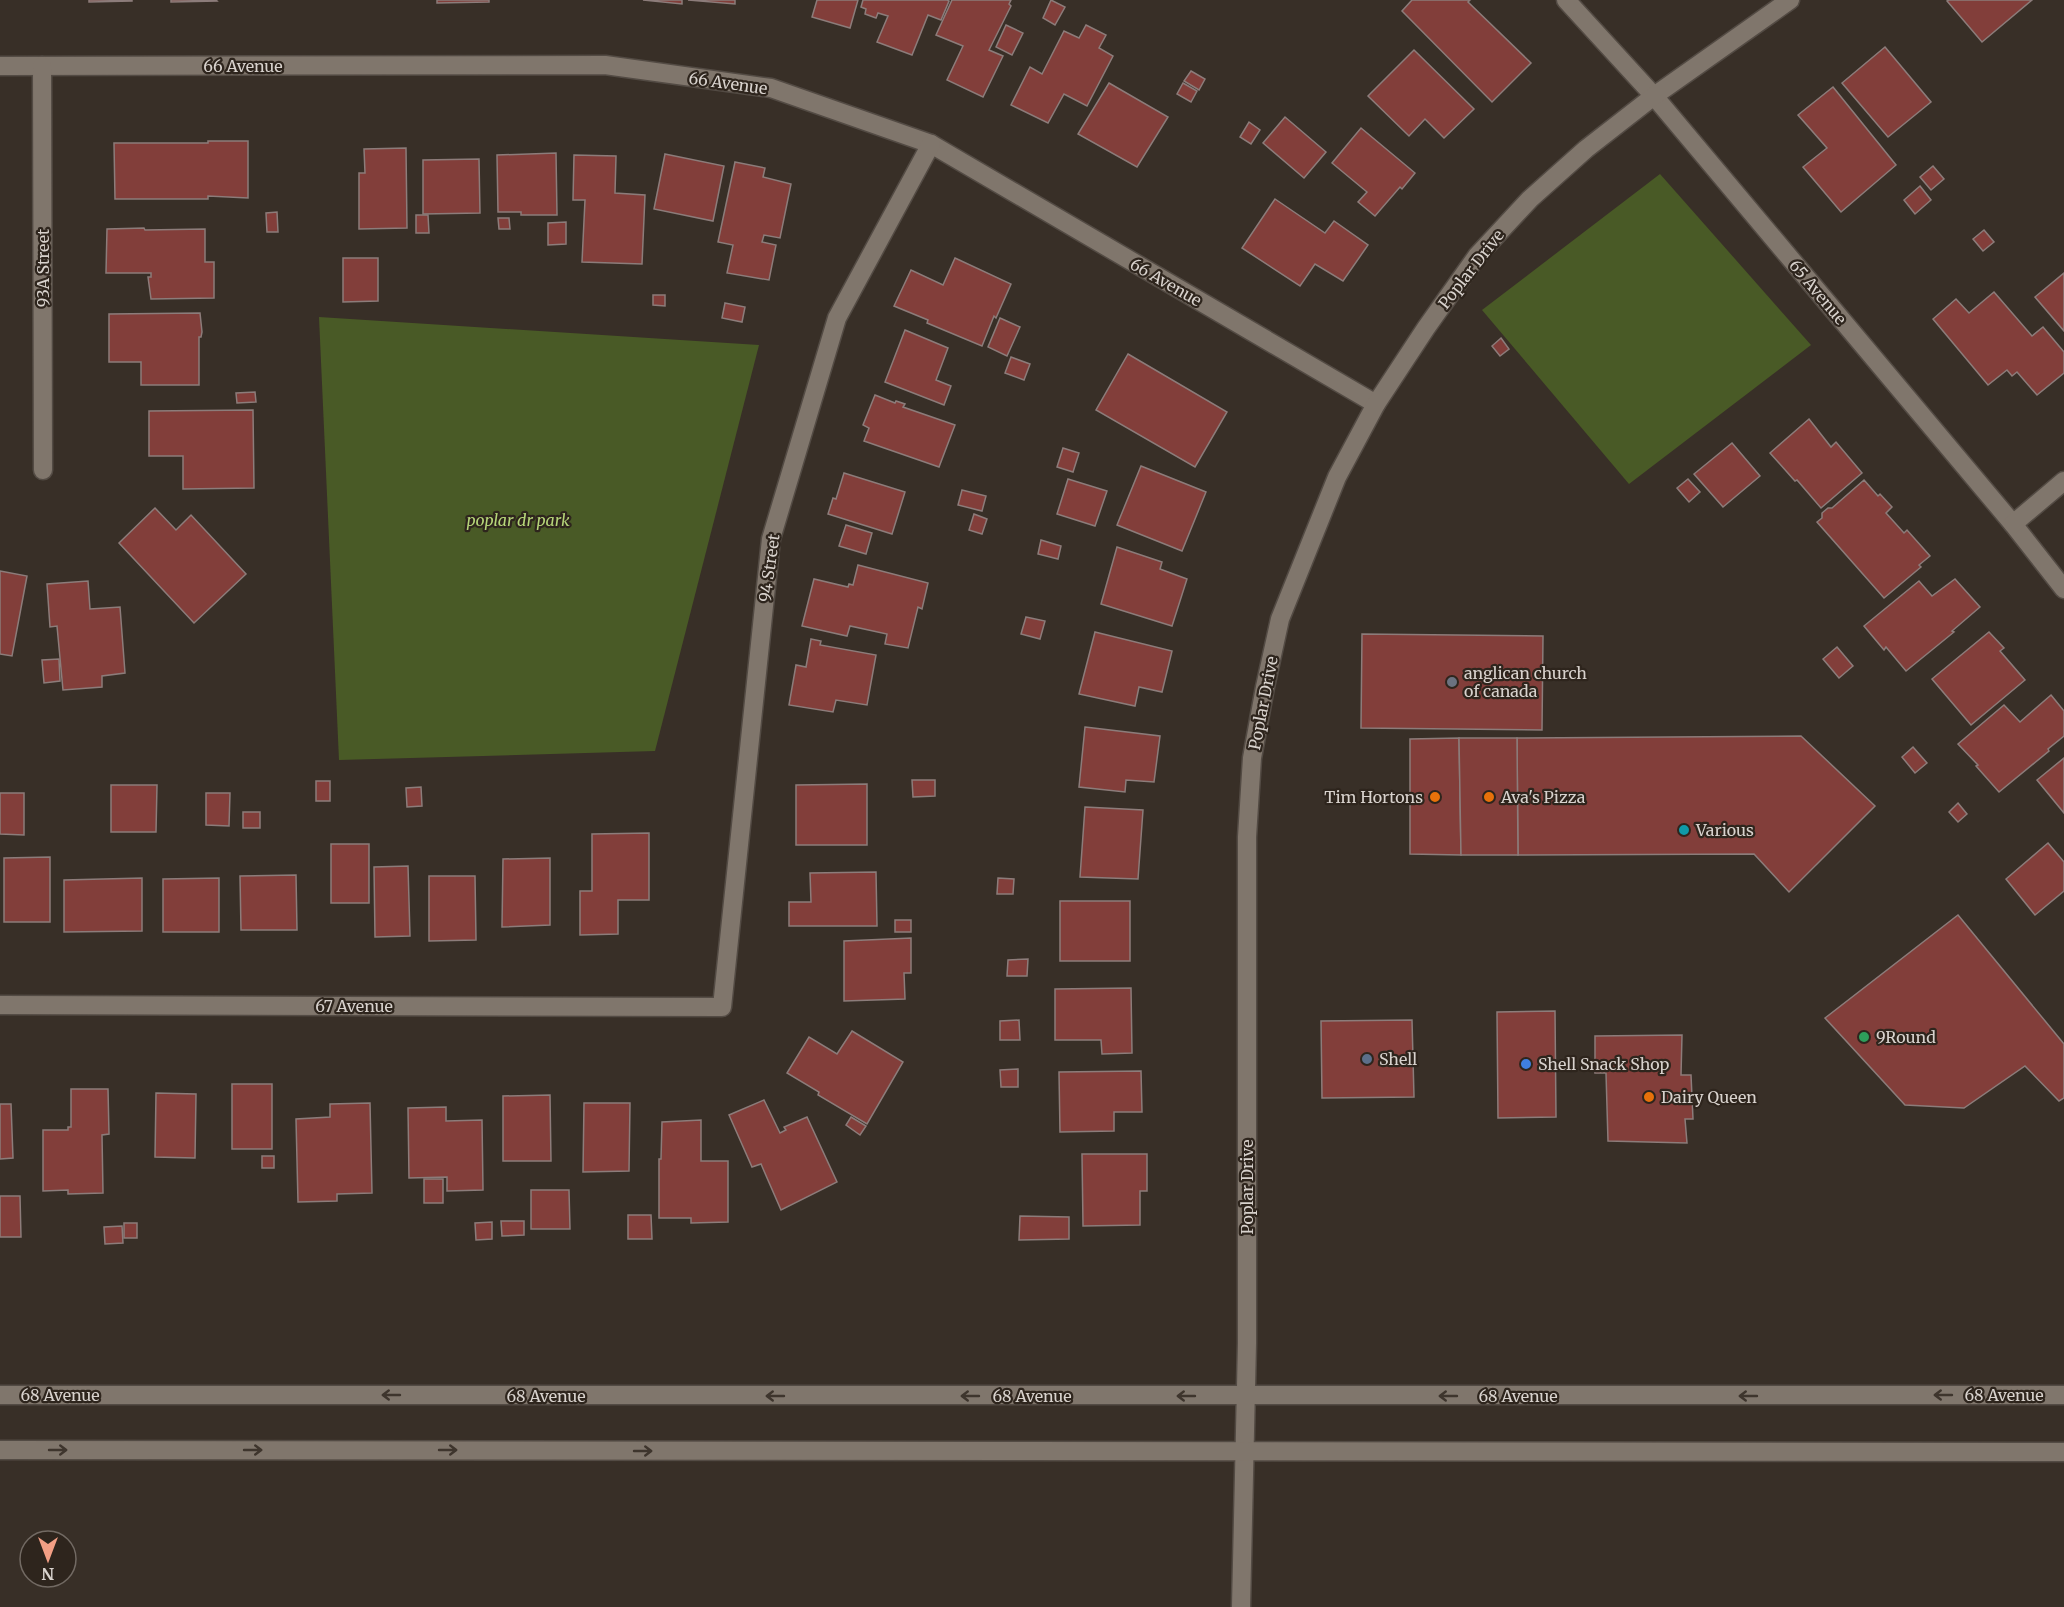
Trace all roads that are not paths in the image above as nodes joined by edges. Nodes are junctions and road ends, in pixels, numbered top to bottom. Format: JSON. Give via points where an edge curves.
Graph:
{"nodes":[{"id":1,"x":1566,"y":0,"type":"edge"},
{"id":2,"x":1790,"y":0,"type":"edge"},
{"id":3,"x":0,"y":66,"type":"edge"},
{"id":4,"x":42,"y":66,"type":"junction"},
{"id":5,"x":1654,"y":96,"type":"junction"},
{"id":6,"x":932,"y":144,"type":"junction"},
{"id":7,"x":1376,"y":404,"type":"junction"},
{"id":8,"x":44,"y":470,"type":"dead end"},
{"id":9,"x":2064,"y":481,"type":"edge"},
{"id":10,"x":2013,"y":524,"type":"junction"},
{"id":11,"x":2064,"y":589,"type":"edge"},
{"id":12,"x":0,"y":1005,"type":"edge"},
{"id":13,"x":708,"y":1007,"type":"joint"},
{"id":14,"x":0,"y":1395,"type":"edge"},
{"id":15,"x":2064,"y":1395,"type":"edge"},
{"id":16,"x":1245,"y":1396,"type":"junction"},
{"id":17,"x":0,"y":1450,"type":"edge"},
{"id":18,"x":1244,"y":1451,"type":"junction"},
{"id":19,"x":2064,"y":1452,"type":"edge"},
{"id":20,"x":1241,"y":1607,"type":"edge"}],
"edges":[{"from":1,"to":5,"type":"street","name":"65 Avenue"},
{"from":2,"to":5,"type":"street","name":"Poplar Drive"},
{"from":3,"to":4,"type":"street","name":"66 Avenue"},
{"from":4,"to":6,"type":"street","name":"66 Avenue","via":[[605,65],[771,88]]},
{"from":4,"to":8,"type":"street","name":"93A Street"},
{"from":5,"to":7,"type":"street","name":"Poplar Drive","via":[[1530,199],[1477,256]]},
{"from":5,"to":10,"type":"street","name":"65 Avenue"},
{"from":6,"to":7,"type":"street","name":"66 Avenue"},
{"from":6,"to":13,"type":"street","name":"94 Street","via":[[837,318],[771,539],[722,1007]]},
{"from":7,"to":16,"type":"street","name":"Poplar Drive","via":[[1337,477],[1280,619],[1252,758],[1247,837]]},
{"from":9,"to":10,"type":"street"},
{"from":10,"to":11,"type":"street","name":"65 Avenue"},
{"from":12,"to":13,"type":"street","name":"67 Avenue"},
{"from":16,"to":14,"type":"street","name":"68 Avenue","one_way":true},
{"from":15,"to":16,"type":"street","name":"68 Avenue","one_way":true},
{"from":16,"to":18,"type":"street","name":"Poplar Drive"},
{"from":17,"to":18,"type":"street","one_way":true},
{"from":18,"to":19,"type":"street"},
{"from":18,"to":20,"type":"street","name":"Poplar Drive"}]}
